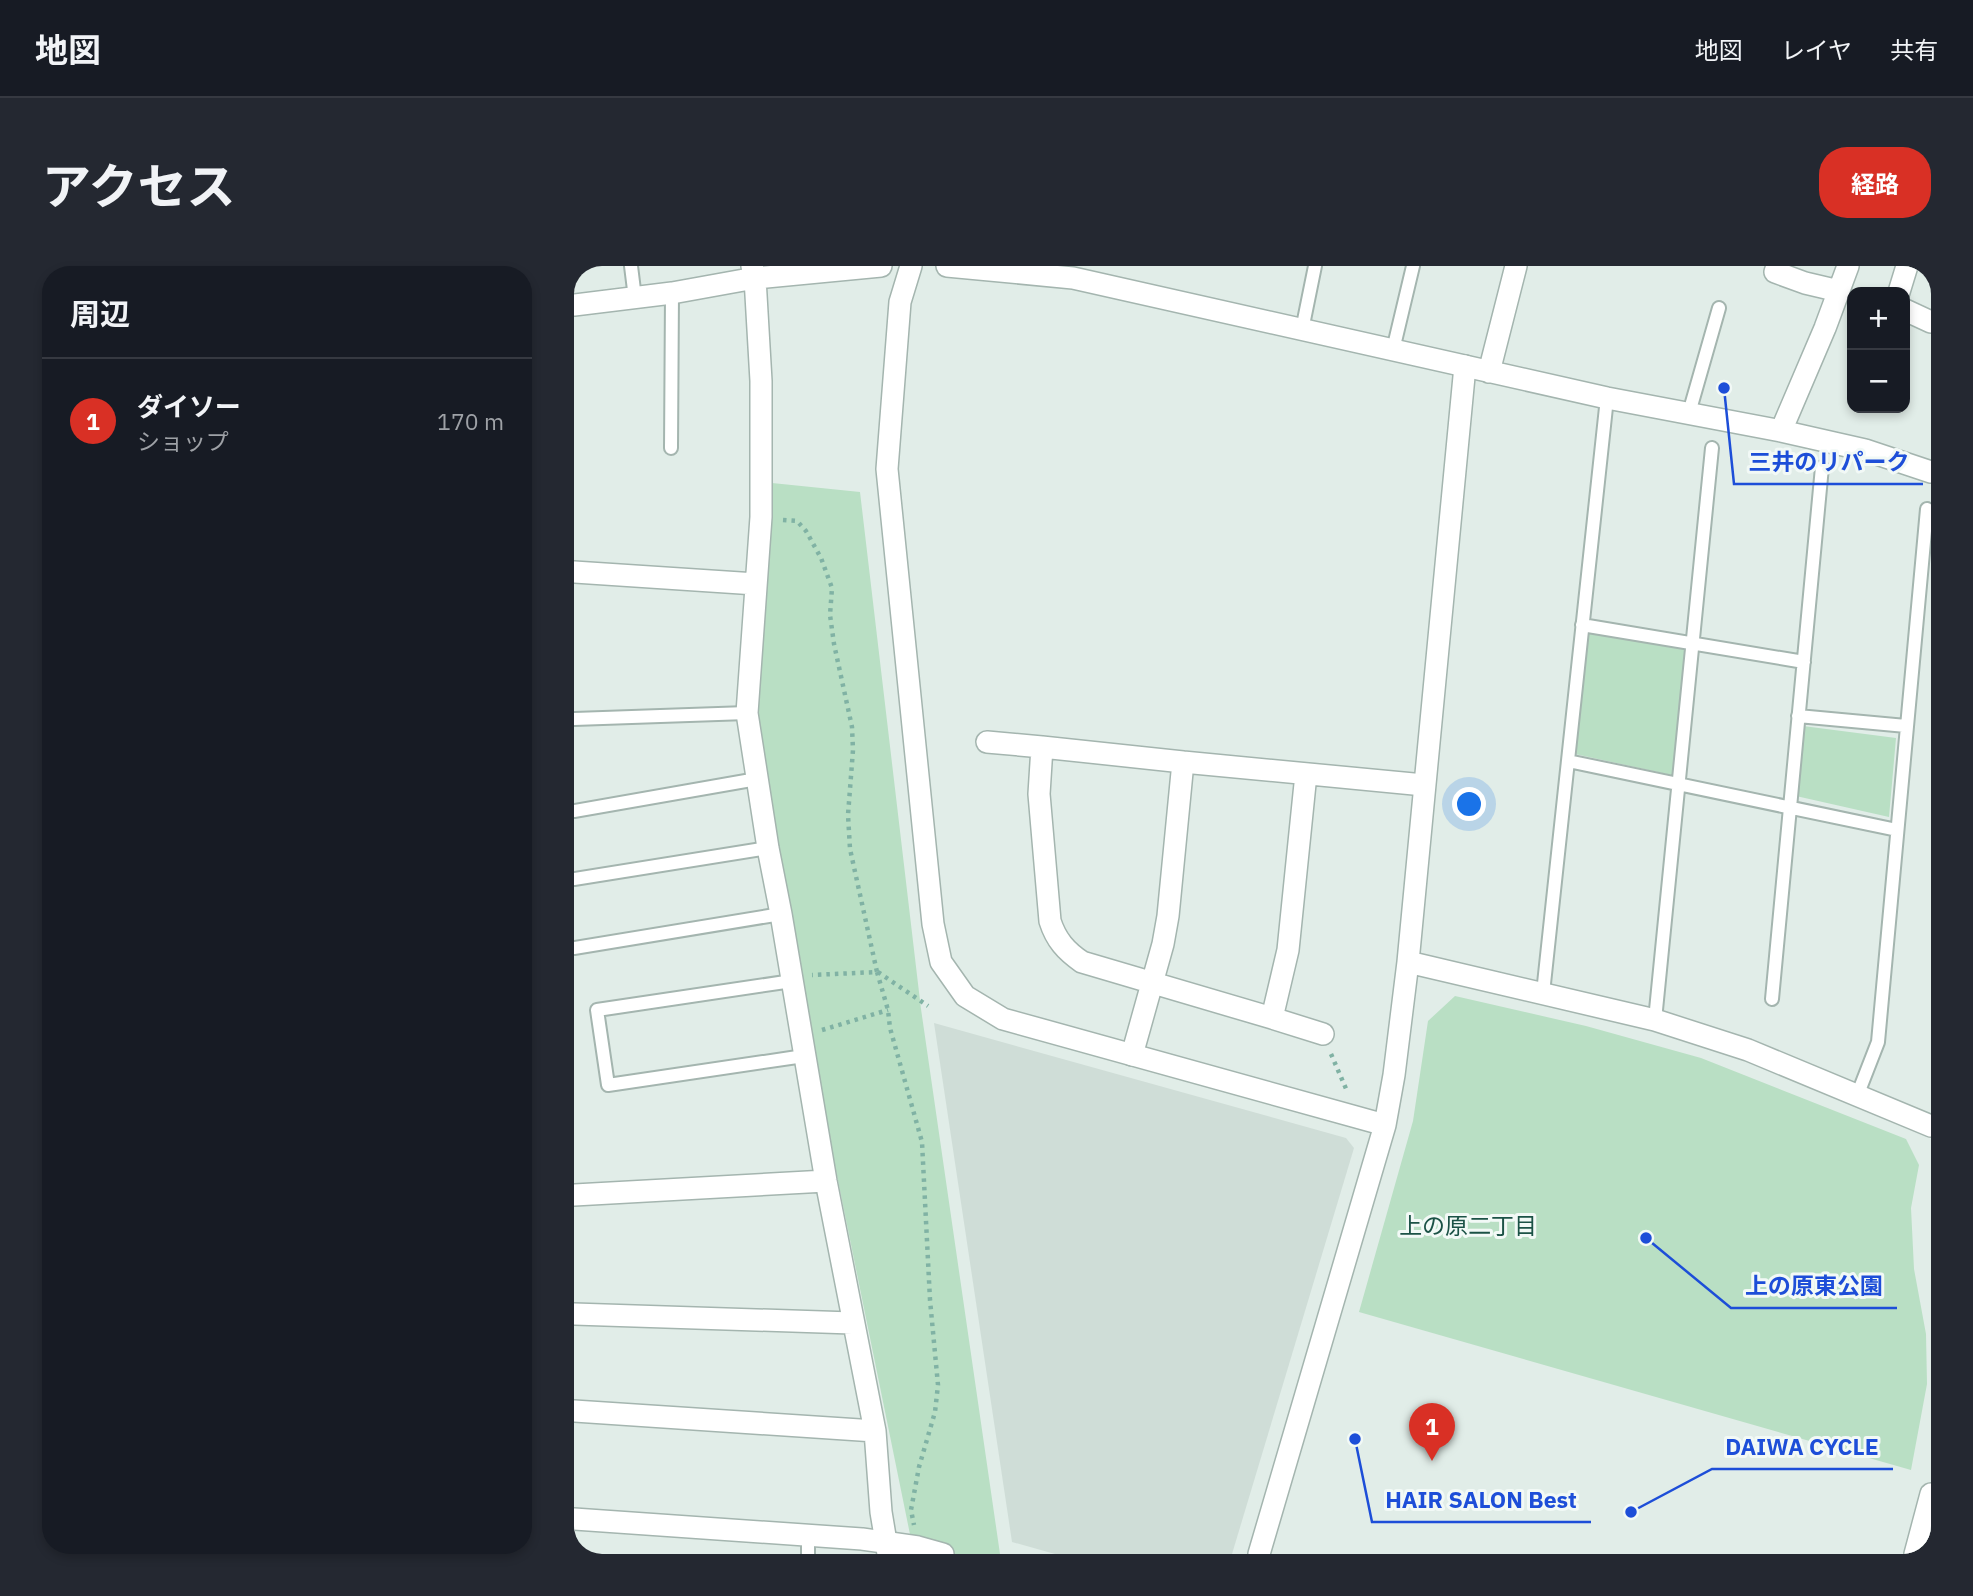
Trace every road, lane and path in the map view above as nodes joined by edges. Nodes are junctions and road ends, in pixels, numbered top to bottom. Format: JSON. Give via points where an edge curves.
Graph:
{"nodes":[{"id":1,"x":631,"y":266,"type":"edge"},
{"id":2,"x":881,"y":266,"type":"edge"},
{"id":3,"x":911,"y":266,"type":"edge"},
{"id":4,"x":947,"y":266,"type":"edge"},
{"id":5,"x":1315,"y":266,"type":"edge"},
{"id":6,"x":1413,"y":266,"type":"edge"},
{"id":7,"x":1517,"y":266,"type":"edge"},
{"id":8,"x":1777,"y":266,"type":"edge"},
{"id":9,"x":1848,"y":266,"type":"edge"},
{"id":10,"x":1907,"y":266,"type":"edge"},
{"id":11,"x":1000,"y":268,"type":"edge"},
{"id":12,"x":754,"y":272,"type":"edge"},
{"id":13,"x":1901,"y":287,"type":"edge"},
{"id":14,"x":1839,"y":291,"type":"junction"},
{"id":15,"x":672,"y":293,"type":"junction"},
{"id":16,"x":635,"y":298,"type":"junction"},
{"id":17,"x":574,"y":305,"type":"edge"},
{"id":18,"x":1720,"y":308,"type":"dead end"},
{"id":19,"x":1910,"y":312,"type":"edge"},
{"id":20,"x":1931,"y":321,"type":"edge"},
{"id":21,"x":1302,"y":330,"type":"junction"},
{"id":22,"x":1393,"y":350,"type":"junction"},
{"id":23,"x":1465,"y":366,"type":"junction"},
{"id":24,"x":1489,"y":372,"type":"junction"},
{"id":25,"x":1607,"y":398,"type":"junction"},
{"id":26,"x":1689,"y":413,"type":"junction"},
{"id":27,"x":1781,"y":430,"type":"junction"},
{"id":28,"x":671,"y":448,"type":"dead end"},
{"id":29,"x":1712,"y":448,"type":"dead end"},
{"id":30,"x":1822,"y":467,"type":"dead end"},
{"id":31,"x":1931,"y":472,"type":"edge"},
{"id":32,"x":1927,"y":509,"type":"dead end"},
{"id":33,"x":761,"y":517,"type":"junction"},
{"id":34,"x":574,"y":572,"type":"edge"},
{"id":35,"x":756,"y":584,"type":"junction"},
{"id":36,"x":1582,"y":625,"type":"junction"},
{"id":37,"x":1694,"y":644,"type":"junction"},
{"id":38,"x":1804,"y":662,"type":"junction"},
{"id":39,"x":747,"y":713,"type":"junction"},
{"id":40,"x":1798,"y":716,"type":"junction"},
{"id":41,"x":574,"y":719,"type":"edge"},
{"id":42,"x":1906,"y":726,"type":"junction"},
{"id":43,"x":987,"y":742,"type":"dead end"},
{"id":44,"x":1042,"y":747,"type":"junction"},
{"id":45,"x":1568,"y":761,"type":"junction"},
{"id":46,"x":1183,"y":762,"type":"junction"},
{"id":47,"x":1306,"y":774,"type":"junction"},
{"id":48,"x":757,"y":779,"type":"junction"},
{"id":49,"x":1680,"y":783,"type":"junction"},
{"id":50,"x":1424,"y":785,"type":"junction"},
{"id":51,"x":1789,"y":808,"type":"junction"},
{"id":52,"x":574,"y":811,"type":"edge"},
{"id":53,"x":1897,"y":830,"type":"junction"},
{"id":54,"x":768,"y":848,"type":"junction"},
{"id":55,"x":574,"y":879,"type":"edge"},
{"id":56,"x":782,"y":914,"type":"junction"},
{"id":57,"x":574,"y":948,"type":"edge"},
{"id":58,"x":1408,"y":962,"type":"junction"},
{"id":59,"x":877,"y":972,"type":"junction"},
{"id":60,"x":802,"y":978,"type":"junction"},
{"id":61,"x":1152,"y":983,"type":"junction"},
{"id":62,"x":1543,"y":993,"type":"junction"},
{"id":63,"x":1772,"y":999,"type":"dead end"},
{"id":64,"x":928,"y":1006,"type":"dead end"},
{"id":65,"x":888,"y":1010,"type":"junction"},
{"id":66,"x":1272,"y":1018,"type":"junction"},
{"id":67,"x":1655,"y":1020,"type":"junction"},
{"id":68,"x":821,"y":1030,"type":"dead end"},
{"id":69,"x":1323,"y":1034,"type":"joint"},
{"id":70,"x":1132,"y":1055,"type":"junction"},
{"id":71,"x":804,"y":1056,"type":"junction"},
{"id":72,"x":1857,"y":1096,"type":"junction"},
{"id":73,"x":1350,"y":1099,"type":"dead end"},
{"id":74,"x":1385,"y":1125,"type":"junction"},
{"id":75,"x":1931,"y":1126,"type":"edge"},
{"id":76,"x":826,"y":1181,"type":"junction"},
{"id":77,"x":574,"y":1195,"type":"edge"},
{"id":78,"x":574,"y":1314,"type":"edge"},
{"id":79,"x":852,"y":1323,"type":"junction"},
{"id":80,"x":574,"y":1411,"type":"edge"},
{"id":81,"x":875,"y":1431,"type":"junction"},
{"id":82,"x":1931,"y":1494,"type":"edge"},
{"id":83,"x":574,"y":1519,"type":"edge"},
{"id":84,"x":914,"y":1525,"type":"dead end"},
{"id":85,"x":808,"y":1545,"type":"edge"},
{"id":86,"x":886,"y":1548,"type":"edge"},
{"id":87,"x":943,"y":1554,"type":"edge"},
{"id":88,"x":1259,"y":1554,"type":"edge"},
{"id":89,"x":1914,"y":1554,"type":"edge"}],
"edges":[{"from":1,"to":16,"type":"lane"},
{"from":2,"to":12,"type":"street"},
{"from":3,"to":70,"type":"street","via":[[900,302],[887,469],[933,924],[941,962],[965,996],[1003,1019]]},
{"from":4,"to":11,"type":"street"},
{"from":5,"to":21,"type":"lane"},
{"from":6,"to":22,"type":"lane"},
{"from":7,"to":24,"type":"street"},
{"from":8,"to":14,"type":"street","via":[[1775,272]]},
{"from":9,"to":14,"type":"street"},
{"from":10,"to":13,"type":"street"},
{"from":11,"to":21,"type":"street","via":[[1073,278]]},
{"from":12,"to":15,"type":"street"},
{"from":12,"to":33,"type":"street","via":[[761,381]]},
{"from":14,"to":27,"type":"street"},
{"from":15,"to":16,"type":"street"},
{"from":15,"to":28,"type":"lane"},
{"from":16,"to":17,"type":"street"},
{"from":18,"to":26,"type":"lane"},
{"from":19,"to":20,"type":"street"},
{"from":21,"to":22,"type":"street"},
{"from":22,"to":23,"type":"street"},
{"from":23,"to":24,"type":"street"},
{"from":23,"to":50,"type":"street"},
{"from":24,"to":25,"type":"street"},
{"from":25,"to":26,"type":"street"},
{"from":25,"to":36,"type":"lane"},
{"from":26,"to":27,"type":"street"},
{"from":27,"to":31,"type":"street"},
{"from":29,"to":37,"type":"lane"},
{"from":30,"to":38,"type":"lane"},
{"from":32,"to":42,"type":"lane"},
{"from":33,"to":35,"type":"street"},
{"from":33,"to":59,"type":"path","via":[[797,521],[821,558],[832,588],[834,644],[852,727],[850,849]]},
{"from":34,"to":35,"type":"street"},
{"from":35,"to":39,"type":"street"},
{"from":36,"to":37,"type":"lane"},
{"from":36,"to":45,"type":"lane"},
{"from":37,"to":38,"type":"lane"},
{"from":37,"to":49,"type":"lane"},
{"from":38,"to":40,"type":"lane"},
{"from":39,"to":41,"type":"lane"},
{"from":39,"to":48,"type":"street"},
{"from":40,"to":42,"type":"lane"},
{"from":40,"to":51,"type":"lane"},
{"from":42,"to":53,"type":"lane"},
{"from":43,"to":44,"type":"street"},
{"from":44,"to":46,"type":"street"},
{"from":44,"to":61,"type":"street","via":[[1039,794],[1054,933],[1082,962]]},
{"from":45,"to":49,"type":"lane"},
{"from":45,"to":62,"type":"lane"},
{"from":46,"to":47,"type":"street"},
{"from":46,"to":61,"type":"street","via":[[1168,916]]},
{"from":47,"to":50,"type":"street"},
{"from":47,"to":66,"type":"street","via":[[1288,950]]},
{"from":48,"to":52,"type":"lane"},
{"from":48,"to":54,"type":"street"},
{"from":49,"to":51,"type":"lane"},
{"from":49,"to":67,"type":"lane"},
{"from":50,"to":58,"type":"street"},
{"from":51,"to":53,"type":"lane"},
{"from":51,"to":63,"type":"lane"},
{"from":53,"to":72,"type":"lane","via":[[1878,1042]]},
{"from":54,"to":55,"type":"lane"},
{"from":54,"to":56,"type":"street"},
{"from":56,"to":57,"type":"lane"},
{"from":56,"to":60,"type":"street"},
{"from":58,"to":62,"type":"street"},
{"from":58,"to":74,"type":"street"},
{"from":59,"to":60,"type":"path"},
{"from":59,"to":64,"type":"path"},
{"from":59,"to":65,"type":"path"},
{"from":60,"to":71,"type":"street"},
{"from":60,"to":71,"type":"lane","via":[[597,1010],[608,1084]]},
{"from":61,"to":66,"type":"street"},
{"from":61,"to":70,"type":"street"},
{"from":62,"to":67,"type":"street"},
{"from":65,"to":68,"type":"path"},
{"from":65,"to":84,"type":"path","via":[[922,1142],[938,1385],[911,1510]]},
{"from":66,"to":69,"type":"street"},
{"from":67,"to":72,"type":"street","via":[[1748,1050]]},
{"from":69,"to":73,"type":"path"},
{"from":70,"to":74,"type":"street"},
{"from":71,"to":76,"type":"street"},
{"from":72,"to":75,"type":"street"},
{"from":74,"to":88,"type":"street"},
{"from":76,"to":77,"type":"street"},
{"from":76,"to":79,"type":"street"},
{"from":78,"to":79,"type":"street"},
{"from":79,"to":81,"type":"street"},
{"from":80,"to":81,"type":"street"},
{"from":81,"to":86,"type":"street"},
{"from":82,"to":89,"type":"street"},
{"from":83,"to":85,"type":"street"},
{"from":85,"to":86,"type":"street"},
{"from":86,"to":87,"type":"street"}]}
